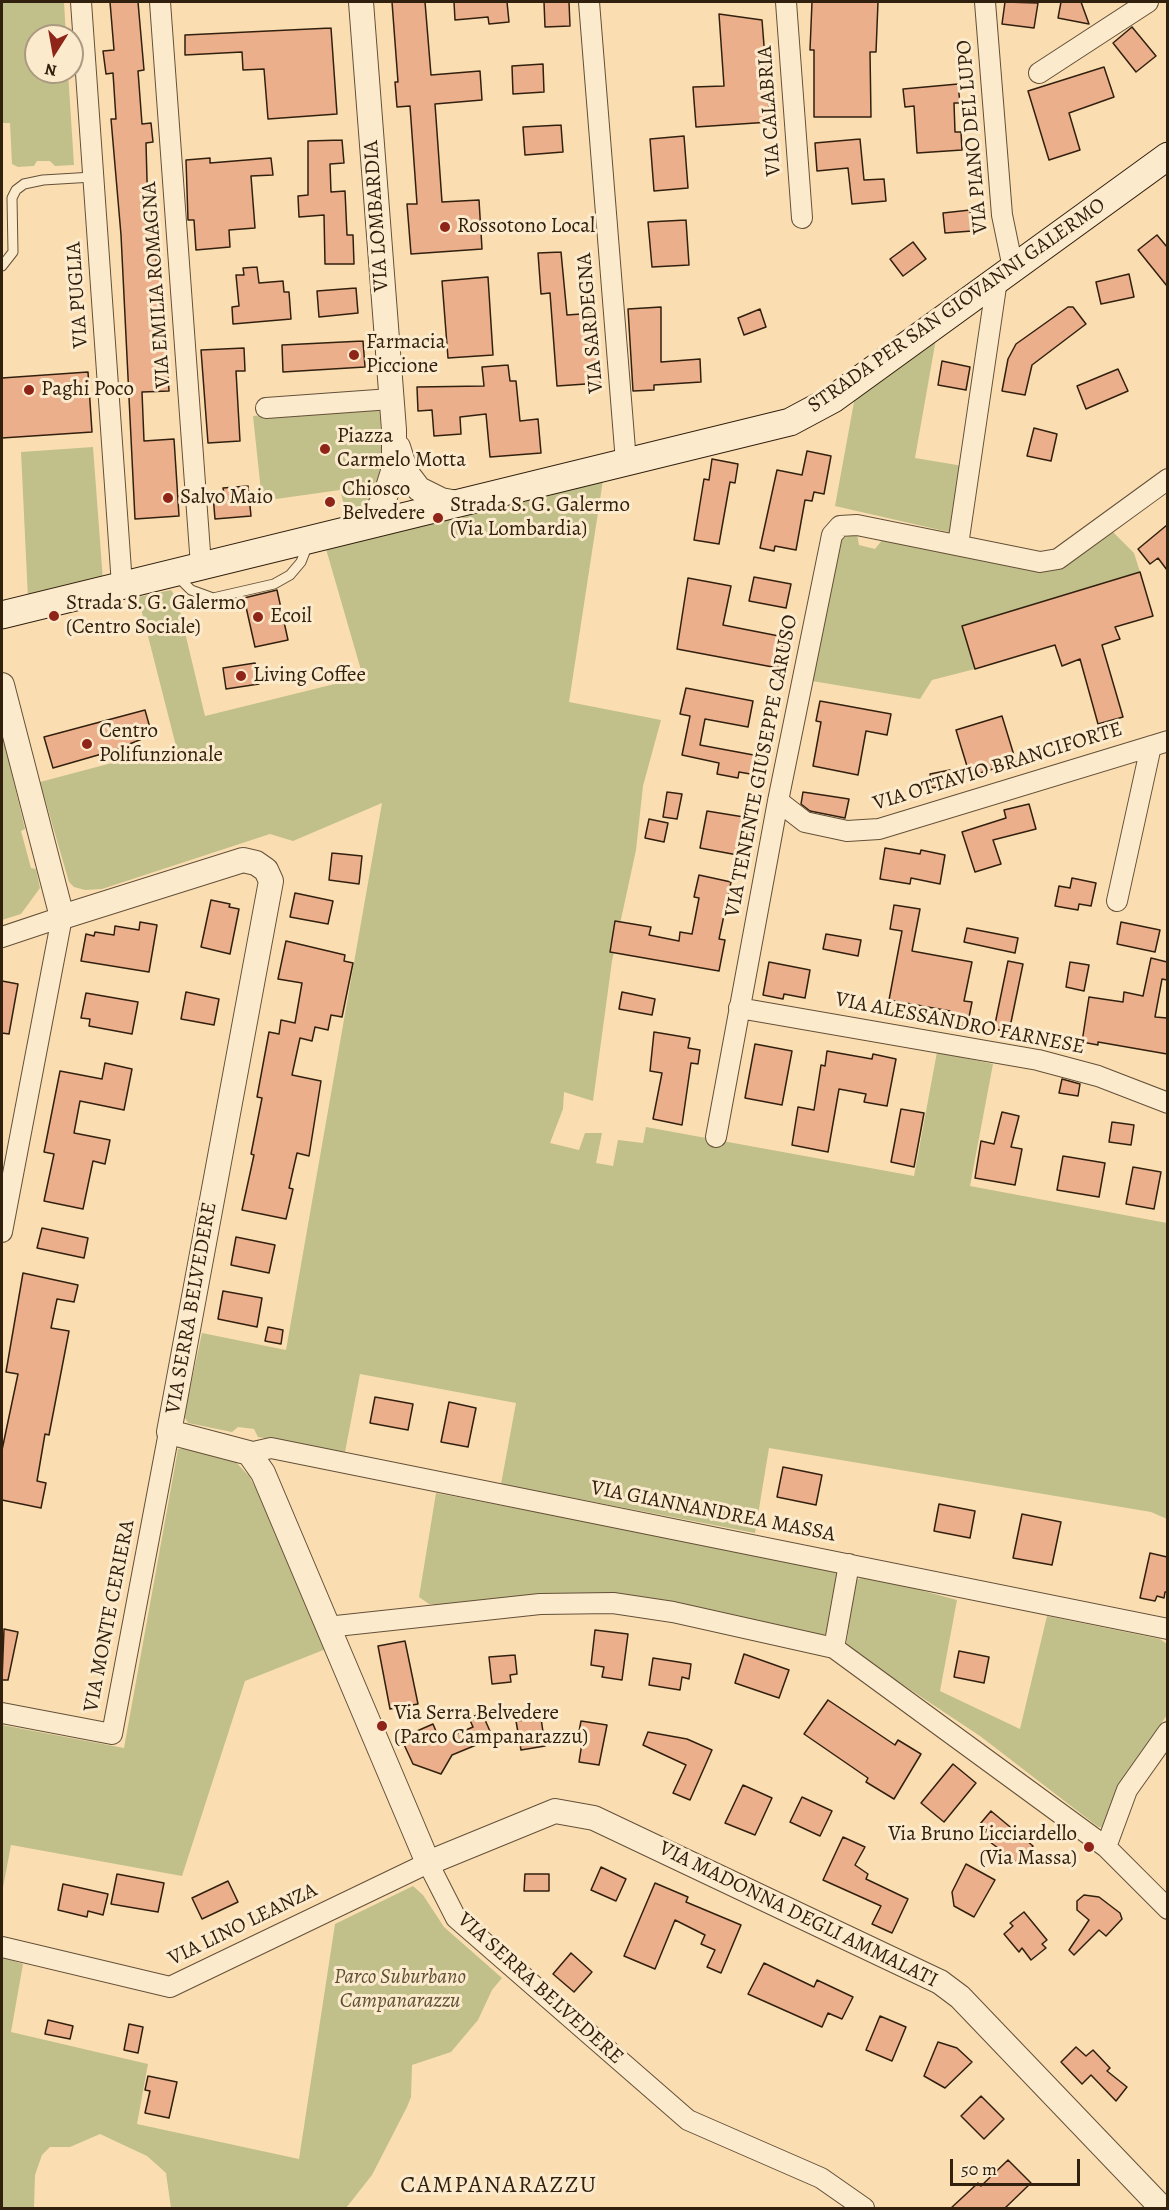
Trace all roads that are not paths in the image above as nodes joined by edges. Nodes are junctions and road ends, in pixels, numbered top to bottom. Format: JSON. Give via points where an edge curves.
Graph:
{"nodes":[{"id":1,"x":81,"y":2,"type":"edge"},
{"id":2,"x":160,"y":2,"type":"edge"},
{"id":3,"x":362,"y":2,"type":"edge"},
{"id":4,"x":589,"y":2,"type":"edge"},
{"id":5,"x":786,"y":2,"type":"edge"},
{"id":6,"x":985,"y":2,"type":"edge"},
{"id":7,"x":1148,"y":2,"type":"edge"},
{"id":8,"x":1039,"y":73,"type":"dead end"},
{"id":9,"x":1167,"y":156,"type":"edge"},
{"id":10,"x":93,"y":177,"type":"junction"},
{"id":11,"x":802,"y":218,"type":"dead end"},
{"id":12,"x":2,"y":266,"type":"edge"},
{"id":13,"x":1005,"y":274,"type":"junction"},
{"id":14,"x":391,"y":399,"type":"junction"},
{"id":15,"x":266,"y":408,"type":"dead end"},
{"id":16,"x":626,"y":462,"type":"junction"},
{"id":17,"x":398,"y":477,"type":"junction"},
{"id":18,"x":1167,"y":479,"type":"edge"},
{"id":19,"x":457,"y":503,"type":"junction"},
{"id":20,"x":405,"y":516,"type":"junction"},
{"id":21,"x":360,"y":527,"type":"junction"},
{"id":22,"x":310,"y":539,"type":"junction"},
{"id":23,"x":958,"y":544,"type":"junction"},
{"id":24,"x":201,"y":566,"type":"junction"},
{"id":25,"x":173,"y":572,"type":"junction"},
{"id":26,"x":122,"y":585,"type":"junction"},
{"id":27,"x":2,"y":615,"type":"edge"},
{"id":28,"x":2,"y":685,"type":"edge"},
{"id":29,"x":1159,"y":743,"type":"edge"},
{"id":30,"x":778,"y":801,"type":"junction"},
{"id":31,"x":1117,"y":901,"type":"dead end"},
{"id":32,"x":62,"y":916,"type":"junction"},
{"id":33,"x":2,"y":937,"type":"edge"},
{"id":34,"x":739,"y":1008,"type":"junction"},
{"id":35,"x":1167,"y":1103,"type":"edge"},
{"id":36,"x":717,"y":1137,"type":"dead end"},
{"id":37,"x":2,"y":1232,"type":"edge"},
{"id":38,"x":169,"y":1432,"type":"junction"},
{"id":39,"x":249,"y":1453,"type":"junction"},
{"id":40,"x":849,"y":1564,"type":"junction"},
{"id":41,"x":327,"y":1627,"type":"junction"},
{"id":42,"x":1167,"y":1629,"type":"edge"},
{"id":43,"x":834,"y":1648,"type":"junction"},
{"id":44,"x":2,"y":1713,"type":"edge"},
{"id":45,"x":1167,"y":1732,"type":"edge"},
{"id":46,"x":1106,"y":1847,"type":"junction"},
{"id":47,"x":428,"y":1863,"type":"junction"},
{"id":48,"x":1167,"y":1909,"type":"edge"},
{"id":49,"x":2,"y":1947,"type":"edge"},
{"id":50,"x":864,"y":2208,"type":"edge"},
{"id":51,"x":1162,"y":2208,"type":"edge"}],
"edges":[{"from":1,"to":10,"type":"street","name":"VIA PUGLIA"},
{"from":2,"to":24,"type":"street","name":"VIA EMILIA ROMAGNA"},
{"from":3,"to":14,"type":"street","name":"VIA LOMBARDIA"},
{"from":4,"to":16,"type":"street","name":"VIA SARDEGNA"},
{"from":5,"to":11,"type":"street","name":"VIA CALABRIA"},
{"from":6,"to":13,"type":"street","name":"VIA PIANO DEL LUPO"},
{"from":7,"to":8,"type":"street"},
{"from":9,"to":13,"type":"main road","name":"STRADA PER SAN GIOVANNI GALERMO"},
{"from":10,"to":12,"type":"lane","via":[[43,180],[16,190],[12,198],[13,252]]},
{"from":10,"to":26,"type":"street","name":"VIA PUGLIA"},
{"from":13,"to":16,"type":"main road","name":"STRADA PER SAN GIOVANNI GALERMO","via":[[809,413],[772,427]]},
{"from":13,"to":23,"type":"street"},
{"from":14,"to":15,"type":"street"},
{"from":14,"to":17,"type":"street","name":"VIA LOMBARDIA"},
{"from":16,"to":19,"type":"main road","name":"STRADA PER SAN GIOVANNI GALERMO"},
{"from":17,"to":19,"type":"street","via":[[441,500]]},
{"from":17,"to":20,"type":"street","via":[[408,494]]},
{"from":17,"to":21,"type":"street","via":[[375,514]]},
{"from":18,"to":23,"type":"street","name":"VIA TENENTE GIUSEPPE CARUSO","via":[[1058,559],[1040,562]]},
{"from":19,"to":20,"type":"main road","name":"STRADA PER SAN GIOVANNI GALERMO"},
{"from":20,"to":21,"type":"main road","name":"STRADA PER SAN GIOVANNI GALERMO"},
{"from":21,"to":22,"type":"main road","name":"STRADA PER SAN GIOVANNI GALERMO"},
{"from":22,"to":24,"type":"main road","name":"STRADA PER SAN GIOVANNI GALERMO"},
{"from":22,"to":25,"type":"lane","via":[[301,562],[274,584],[213,598],[191,590]]},
{"from":23,"to":30,"type":"street","name":"VIA TENENTE GIUSEPPE CARUSO","via":[[856,525],[840,526],[832,535]]},
{"from":24,"to":25,"type":"main road","name":"STRADA PER SAN GIOVANNI GALERMO"},
{"from":25,"to":26,"type":"main road","name":"STRADA PER SAN GIOVANNI GALERMO"},
{"from":26,"to":27,"type":"main road","name":"STRADA PER SAN GIOVANNI GALERMO"},
{"from":28,"to":32,"type":"street"},
{"from":29,"to":30,"type":"street","name":"VIA OTTAVIO BRANCIFORTE","via":[[879,829],[847,831],[805,822]]},
{"from":29,"to":31,"type":"street"},
{"from":30,"to":34,"type":"street","name":"VIA TENENTE GIUSEPPE CARUSO"},
{"from":32,"to":33,"type":"street"},
{"from":32,"to":37,"type":"street"},
{"from":32,"to":38,"type":"street","name":"VIA SERRA BELVEDERE","via":[[243,860],[256,862],[271,880]]},
{"from":34,"to":35,"type":"street","name":"VIA ALESSANDRO FARNESE","via":[[1038,1060],[1098,1076]]},
{"from":34,"to":36,"type":"street","name":"VIA TENENTE GIUSEPPE CARUSO"},
{"from":38,"to":39,"type":"street","name":"VIA SERRA BELVEDERE"},
{"from":38,"to":44,"type":"street","name":"VIA MONTE CERIERA","via":[[112,1734]]},
{"from":39,"to":40,"type":"street","name":"VIA GIANNANDREA MASSA","via":[[271,1448]]},
{"from":39,"to":41,"type":"street","name":"VIA SERRA BELVEDERE","via":[[263,1473]]},
{"from":40,"to":42,"type":"street","name":"VIA GIANNANDREA MASSA"},
{"from":40,"to":43,"type":"street"},
{"from":41,"to":43,"type":"street","via":[[540,1604],[613,1603],[674,1612]]},
{"from":41,"to":47,"type":"street","name":"VIA SERRA BELVEDERE"},
{"from":43,"to":46,"type":"street"},
{"from":45,"to":46,"type":"street","via":[[1127,1790]]},
{"from":46,"to":48,"type":"street"},
{"from":47,"to":49,"type":"street","name":"VIA LINO LEANZA","via":[[170,1987]]},
{"from":47,"to":50,"type":"street","name":"VIA SERRA BELVEDERE","via":[[456,1918],[688,2120],[821,2178]]},
{"from":47,"to":51,"type":"street","name":"VIA MADONNA DEGLI AMMALATI","via":[[555,1811],[594,1818],[940,1982],[960,1997]]}]}
